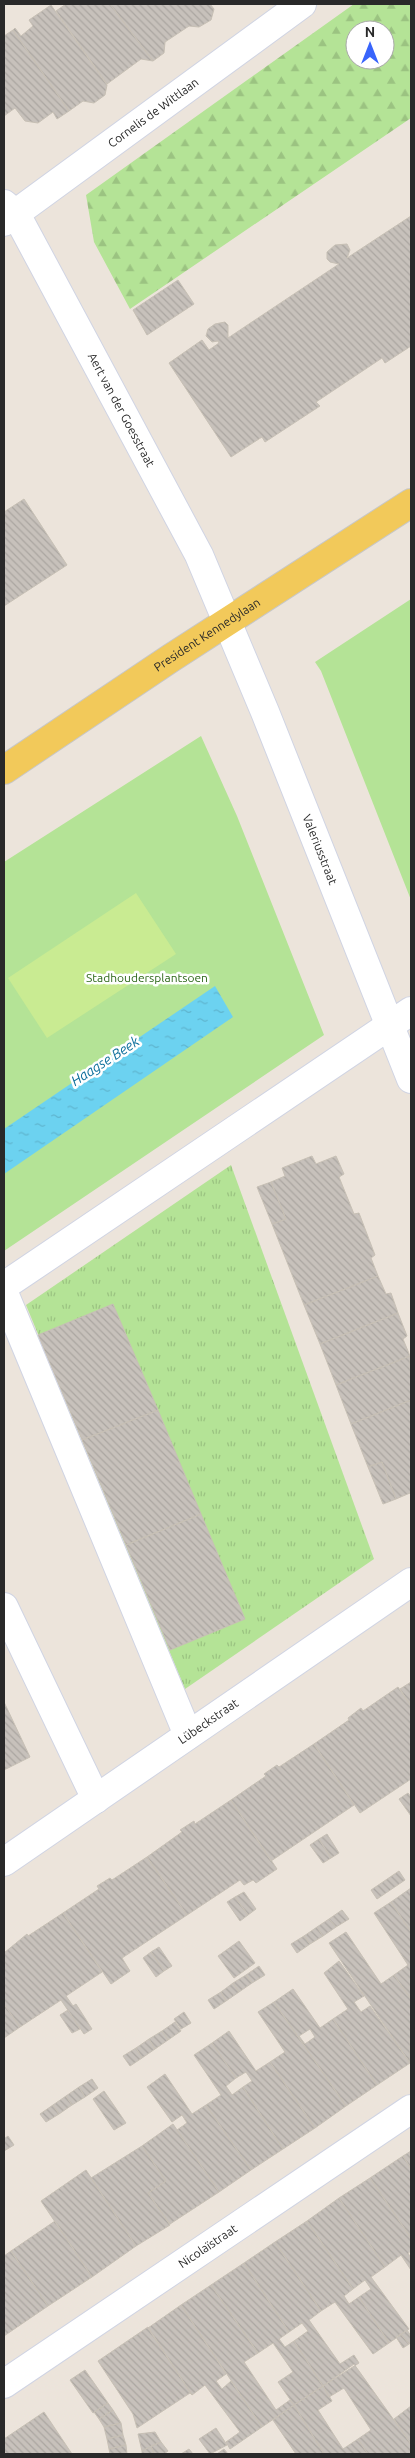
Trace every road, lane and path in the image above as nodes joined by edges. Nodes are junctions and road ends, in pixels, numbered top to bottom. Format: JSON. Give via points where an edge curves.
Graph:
{"nodes":[{"id":1,"x":302,"y":4,"type":"edge"},
{"id":2,"x":8,"y":213,"type":"edge"},
{"id":3,"x":411,"y":503,"type":"edge"},
{"id":4,"x":226,"y":623,"type":"junction"},
{"id":5,"x":4,"y":770,"type":"edge"},
{"id":6,"x":400,"y":1018,"type":"edge"},
{"id":7,"x":411,"y":1079,"type":"edge"},
{"id":8,"x":4,"y":1286,"type":"edge"},
{"id":9,"x":4,"y":1293,"type":"edge"},
{"id":10,"x":411,"y":1582,"type":"edge"},
{"id":11,"x":4,"y":1607,"type":"edge"},
{"id":12,"x":188,"y":1735,"type":"junction"},
{"id":13,"x":96,"y":1799,"type":"junction"},
{"id":14,"x":4,"y":1862,"type":"edge"},
{"id":15,"x":411,"y":2108,"type":"edge"},
{"id":16,"x":4,"y":2384,"type":"edge"}],
"edges":[{"from":1,"to":2,"type":"street","name":"Cornelis de Wittlaan"},
{"from":2,"to":4,"type":"street","name":"Aert van der Goesstraat","via":[[195,548]]},
{"from":3,"to":4,"type":"main road","name":"President Kennedylaan"},
{"from":4,"to":5,"type":"main road","name":"President Kennedylaan"},
{"from":4,"to":6,"type":"street","name":"Valeriusstraat"},
{"from":6,"to":7,"type":"street","name":"Valeriusstraat"},
{"from":6,"to":8,"type":"street"},
{"from":9,"to":12,"type":"street"},
{"from":10,"to":12,"type":"street","name":"Lübeckstraat"},
{"from":11,"to":13,"type":"street"},
{"from":12,"to":13,"type":"street","name":"Lübeckstraat"},
{"from":13,"to":14,"type":"street","name":"Lübeckstraat"},
{"from":15,"to":16,"type":"street","name":"Nicolaïstraat"}]}
